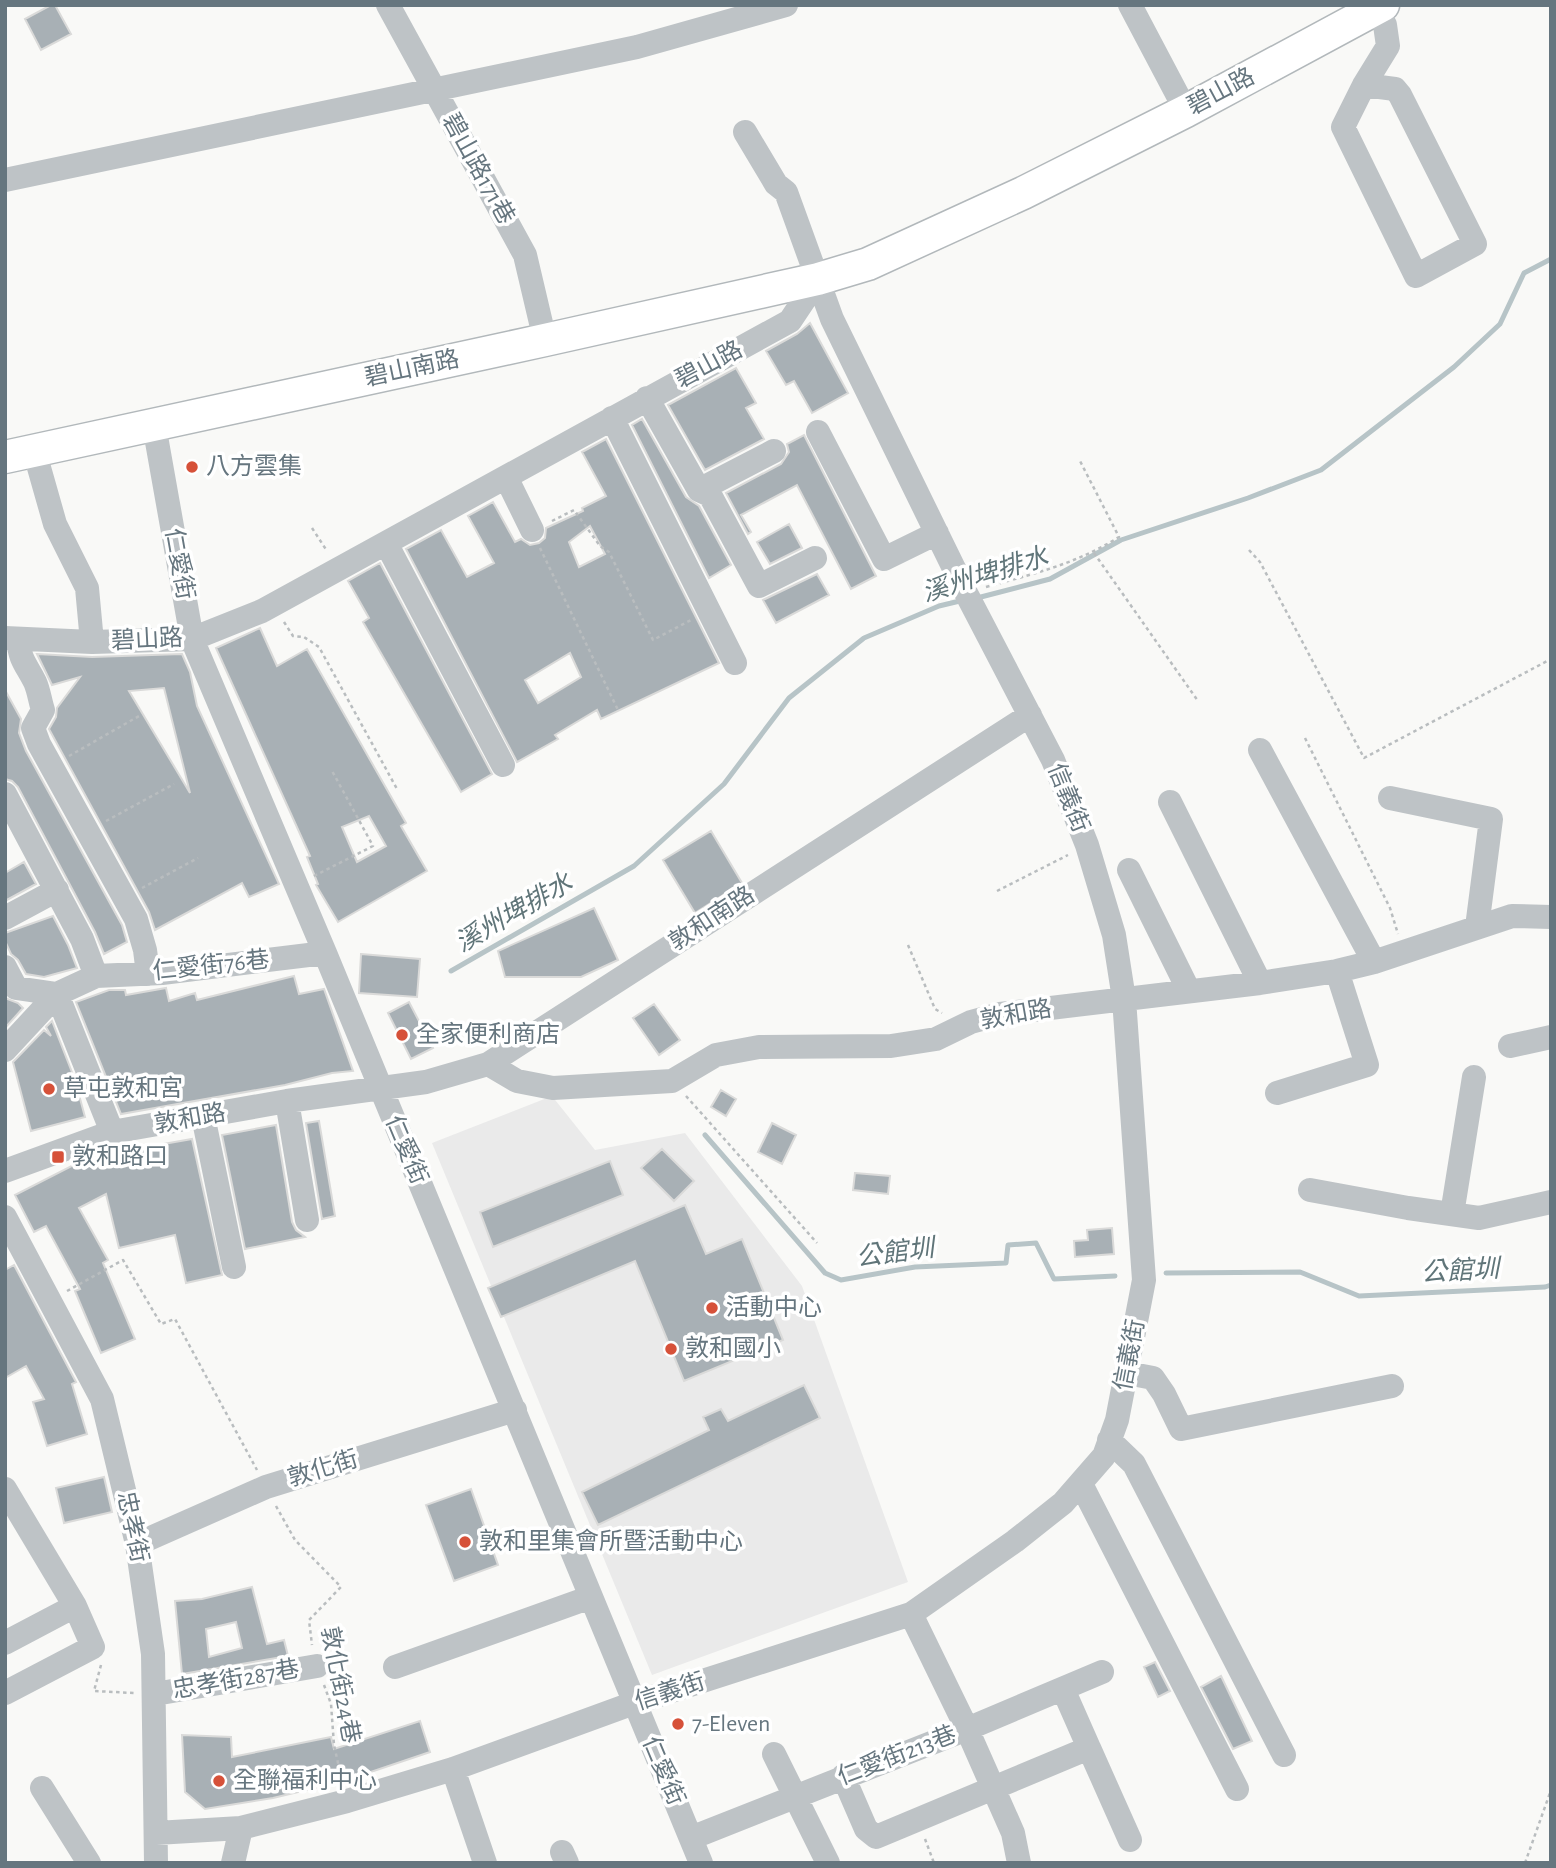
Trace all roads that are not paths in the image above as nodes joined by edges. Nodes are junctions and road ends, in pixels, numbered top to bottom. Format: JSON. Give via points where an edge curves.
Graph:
{"nodes":[{"id":1,"x":388,"y":5,"type":"edge"},
{"id":2,"x":786,"y":5,"type":"edge"},
{"id":3,"x":1130,"y":5,"type":"edge"},
{"id":4,"x":1380,"y":7,"type":"edge"},
{"id":5,"x":1364,"y":85,"type":"junction"},
{"id":6,"x":434,"y":89,"type":"junction"},
{"id":7,"x":1186,"y":111,"type":"junction"},
{"id":8,"x":745,"y":132,"type":"dead end"},
{"id":9,"x":5,"y":180,"type":"edge"},
{"id":10,"x":818,"y":278,"type":"junction"},
{"id":11,"x":545,"y":340,"type":"junction"},
{"id":12,"x":647,"y":398,"type":"junction"},
{"id":13,"x":612,"y":418,"type":"junction"},
{"id":14,"x":154,"y":425,"type":"junction"},
{"id":15,"x":818,"y":432,"type":"dead end"},
{"id":16,"x":774,"y":451,"type":"dead end"},
{"id":17,"x":20,"y":454,"type":"edge"},
{"id":18,"x":506,"y":477,"type":"junction"},
{"id":19,"x":699,"y":490,"type":"junction"},
{"id":20,"x":532,"y":530,"type":"road end"},
{"id":21,"x":937,"y":533,"type":"junction"},
{"id":22,"x":386,"y":543,"type":"junction"},
{"id":23,"x":815,"y":558,"type":"dead end"},
{"id":24,"x":12,"y":639,"type":"edge"},
{"id":25,"x":192,"y":639,"type":"junction"},
{"id":26,"x":92,"y":642,"type":"junction"},
{"id":27,"x":735,"y":663,"type":"dead end"},
{"id":28,"x":1030,"y":715,"type":"junction"},
{"id":29,"x":1260,"y":750,"type":"dead end"},
{"id":30,"x":503,"y":765,"type":"dead end"},
{"id":31,"x":5,"y":794,"type":"edge"},
{"id":32,"x":1390,"y":798,"type":"dead end"},
{"id":33,"x":1170,"y":802,"type":"dead end"},
{"id":34,"x":1129,"y":870,"type":"dead end"},
{"id":35,"x":57,"y":890,"type":"junction"},
{"id":36,"x":1551,"y":917,"type":"edge"},
{"id":37,"x":5,"y":918,"type":"edge"},
{"id":38,"x":1477,"y":927,"type":"junction"},
{"id":39,"x":325,"y":953,"type":"junction"},
{"id":40,"x":1374,"y":962,"type":"junction"},
{"id":41,"x":5,"y":967,"type":"edge"},
{"id":42,"x":1337,"y":971,"type":"junction"},
{"id":43,"x":148,"y":974,"type":"junction"},
{"id":44,"x":96,"y":975,"type":"junction"},
{"id":45,"x":1259,"y":983,"type":"junction"},
{"id":46,"x":1189,"y":992,"type":"junction"},
{"id":47,"x":57,"y":994,"type":"junction"},
{"id":48,"x":1125,"y":999,"type":"junction"},
{"id":49,"x":1551,"y":1037,"type":"edge"},
{"id":50,"x":1510,"y":1046,"type":"dead end"},
{"id":51,"x":5,"y":1050,"type":"edge"},
{"id":52,"x":488,"y":1064,"type":"junction"},
{"id":53,"x":1474,"y":1077,"type":"dead end"},
{"id":54,"x":380,"y":1089,"type":"junction"},
{"id":55,"x":1277,"y":1093,"type":"dead end"},
{"id":56,"x":287,"y":1101,"type":"junction"},
{"id":57,"x":203,"y":1116,"type":"junction"},
{"id":58,"x":112,"y":1132,"type":"junction"},
{"id":59,"x":5,"y":1171,"type":"edge"},
{"id":60,"x":1310,"y":1190,"type":"dead end"},
{"id":61,"x":1551,"y":1202,"type":"edge"},
{"id":62,"x":1452,"y":1214,"type":"junction"},
{"id":63,"x":5,"y":1217,"type":"edge"},
{"id":64,"x":307,"y":1220,"type":"dead end"},
{"id":65,"x":234,"y":1266,"type":"dead end"},
{"id":66,"x":1127,"y":1373,"type":"junction"},
{"id":67,"x":1392,"y":1386,"type":"dead end"},
{"id":68,"x":515,"y":1410,"type":"junction"},
{"id":69,"x":1109,"y":1440,"type":"junction"},
{"id":70,"x":1081,"y":1484,"type":"junction"},
{"id":71,"x":6,"y":1491,"type":"edge"},
{"id":72,"x":137,"y":1544,"type":"junction"},
{"id":73,"x":591,"y":1597,"type":"junction"},
{"id":74,"x":75,"y":1606,"type":"junction"},
{"id":75,"x":911,"y":1614,"type":"junction"},
{"id":76,"x":5,"y":1643,"type":"edge"},
{"id":77,"x":317,"y":1666,"type":"road end"},
{"id":78,"x":395,"y":1667,"type":"dead end"},
{"id":79,"x":1102,"y":1672,"type":"dead end"},
{"id":80,"x":1063,"y":1689,"type":"junction"},
{"id":81,"x":5,"y":1693,"type":"edge"},
{"id":82,"x":155,"y":1694,"type":"junction"},
{"id":83,"x":634,"y":1703,"type":"junction"},
{"id":84,"x":967,"y":1729,"type":"junction"},
{"id":85,"x":1089,"y":1748,"type":"junction"},
{"id":86,"x":774,"y":1754,"type":"dead end"},
{"id":87,"x":1284,"y":1755,"type":"dead end"},
{"id":88,"x":453,"y":1769,"type":"junction"},
{"id":89,"x":844,"y":1776,"type":"junction"},
{"id":90,"x":42,"y":1788,"type":"dead end"},
{"id":91,"x":992,"y":1788,"type":"junction"},
{"id":92,"x":1237,"y":1789,"type":"dead end"},
{"id":93,"x":795,"y":1797,"type":"junction"},
{"id":94,"x":241,"y":1828,"type":"junction"},
{"id":95,"x":156,"y":1833,"type":"junction"},
{"id":96,"x":691,"y":1838,"type":"junction"},
{"id":97,"x":1130,"y":1840,"type":"dead end"},
{"id":98,"x":89,"y":1863,"type":"edge"},
{"id":99,"x":156,"y":1863,"type":"edge"},
{"id":100,"x":233,"y":1863,"type":"edge"},
{"id":101,"x":485,"y":1863,"type":"edge"},
{"id":102,"x":701,"y":1863,"type":"edge"},
{"id":103,"x":828,"y":1863,"type":"edge"},
{"id":104,"x":1019,"y":1863,"type":"edge"}],
"edges":[{"from":1,"to":6,"type":"street","name":"碧山路171巷"},
{"from":2,"to":6,"type":"street","via":[[637,47]]},
{"from":3,"to":7,"type":"street"},
{"from":4,"to":5,"type":"street","via":[[1388,46]]},
{"from":4,"to":7,"type":"main road","name":"碧山路"},
{"from":5,"to":5,"type":"street","via":[[1342,127],[1416,275],[1475,244],[1400,95],[1395,89]]},
{"from":6,"to":9,"type":"street"},
{"from":6,"to":11,"type":"street","name":"碧山路171巷","via":[[525,255]]},
{"from":7,"to":10,"type":"main road","name":"碧山路","via":[[868,264]]},
{"from":8,"to":10,"type":"street","name":"信義街","via":[[776,184],[786,192]]},
{"from":10,"to":11,"type":"main road","name":"碧山南路"},
{"from":10,"to":12,"type":"street","name":"碧山路","via":[[790,321]]},
{"from":10,"to":21,"type":"street","name":"信義街","via":[[832,319]]},
{"from":11,"to":14,"type":"main road","name":"碧山南路"},
{"from":12,"to":13,"type":"street","name":"碧山路"},
{"from":12,"to":19,"type":"street"},
{"from":13,"to":18,"type":"street","name":"碧山路"},
{"from":13,"to":27,"type":"street"},
{"from":14,"to":17,"type":"main road","name":"碧山南路"},
{"from":14,"to":25,"type":"street","name":"仁愛街"},
{"from":15,"to":21,"type":"street","via":[[884,559]]},
{"from":16,"to":19,"type":"street"},
{"from":17,"to":26,"type":"street","via":[[87,589]]},
{"from":18,"to":20,"type":"street"},
{"from":18,"to":22,"type":"street","name":"碧山路"},
{"from":19,"to":23,"type":"street","via":[[710,495],[759,586]]},
{"from":21,"to":28,"type":"street","name":"信義街"},
{"from":22,"to":25,"type":"street","name":"碧山路","via":[[272,605]]},
{"from":22,"to":30,"type":"street"},
{"from":24,"to":26,"type":"street","name":"碧山路"},
{"from":24,"to":43,"type":"street","via":[[35,682],[43,710],[33,728],[39,744],[126,897],[143,940]]},
{"from":25,"to":26,"type":"street","name":"碧山路"},
{"from":25,"to":39,"type":"street","name":"仁愛街"},
{"from":28,"to":48,"type":"street","name":"信義街","via":[[1087,845],[1114,934]]},
{"from":28,"to":52,"type":"street","name":"敦和南路"},
{"from":29,"to":40,"type":"street"},
{"from":31,"to":35,"type":"street"},
{"from":32,"to":38,"type":"street","via":[[1492,819]]},
{"from":33,"to":45,"type":"street"},
{"from":34,"to":46,"type":"street"},
{"from":35,"to":37,"type":"street"},
{"from":35,"to":44,"type":"street"},
{"from":36,"to":38,"type":"street","name":"敦和路","via":[[1512,916]]},
{"from":38,"to":40,"type":"street","name":"敦和路"},
{"from":39,"to":43,"type":"street","name":"仁愛街76巷"},
{"from":39,"to":54,"type":"street","name":"仁愛街"},
{"from":40,"to":42,"type":"street","name":"敦和路"},
{"from":41,"to":47,"type":"street","via":[[16,988]]},
{"from":42,"to":45,"type":"street","name":"敦和路"},
{"from":42,"to":55,"type":"street","via":[[1367,1065]]},
{"from":43,"to":44,"type":"street","name":"仁愛街76巷"},
{"from":44,"to":47,"type":"street"},
{"from":45,"to":46,"type":"street","name":"敦和路"},
{"from":46,"to":48,"type":"street","name":"敦和路"},
{"from":47,"to":51,"type":"street"},
{"from":47,"to":58,"type":"street"},
{"from":48,"to":52,"type":"street","name":"敦和路","via":[[1000,1014],[971,1022],[936,1040],[891,1046],[758,1047],[716,1055],[672,1081],[554,1088],[517,1081]]},
{"from":48,"to":66,"type":"street","name":"信義街","via":[[1144,1280]]},
{"from":49,"to":50,"type":"street"},
{"from":52,"to":54,"type":"street","name":"敦和南路","via":[[426,1082]]},
{"from":53,"to":62,"type":"street"},
{"from":54,"to":56,"type":"street","name":"敦和路"},
{"from":54,"to":68,"type":"street","name":"仁愛街"},
{"from":56,"to":57,"type":"street","name":"敦和路"},
{"from":56,"to":64,"type":"street"},
{"from":57,"to":58,"type":"street","name":"敦和路"},
{"from":57,"to":65,"type":"street"},
{"from":58,"to":59,"type":"street","name":"敦和路"},
{"from":60,"to":62,"type":"street"},
{"from":61,"to":62,"type":"street","via":[[1479,1218]]},
{"from":63,"to":72,"type":"street","name":"忠孝街","via":[[102,1399]]},
{"from":66,"to":67,"type":"street","via":[[1153,1378],[1181,1429]]},
{"from":66,"to":69,"type":"street","name":"信義街"},
{"from":68,"to":72,"type":"street","name":"敦化街","via":[[266,1487]]},
{"from":68,"to":73,"type":"street","name":"仁愛街"},
{"from":69,"to":70,"type":"street","name":"信義街","via":[[1104,1456]]},
{"from":69,"to":87,"type":"street","via":[[1134,1464]]},
{"from":70,"to":75,"type":"street","name":"信義街","via":[[1015,1541]]},
{"from":70,"to":92,"type":"street"},
{"from":71,"to":74,"type":"street"},
{"from":72,"to":82,"type":"street","name":"忠孝街"},
{"from":73,"to":78,"type":"street"},
{"from":73,"to":83,"type":"street","name":"仁愛街"},
{"from":74,"to":76,"type":"street"},
{"from":74,"to":81,"type":"street","via":[[93,1647]]},
{"from":75,"to":83,"type":"street","name":"信義街"},
{"from":75,"to":84,"type":"street"},
{"from":77,"to":82,"type":"street","name":"忠孝街287巷"},
{"from":79,"to":80,"type":"street","name":"仁愛街213巷"},
{"from":80,"to":84,"type":"street","name":"仁愛街213巷"},
{"from":80,"to":85,"type":"street"},
{"from":82,"to":95,"type":"street","name":"忠孝街"},
{"from":83,"to":88,"type":"street","name":"信義街"},
{"from":83,"to":96,"type":"street","name":"仁愛街"},
{"from":84,"to":89,"type":"street","name":"仁愛街213巷"},
{"from":84,"to":91,"type":"street"},
{"from":85,"to":91,"type":"street"},
{"from":85,"to":97,"type":"street"},
{"from":86,"to":93,"type":"street"},
{"from":88,"to":94,"type":"street","name":"信義街"},
{"from":88,"to":101,"type":"street"},
{"from":89,"to":91,"type":"street","via":[[866,1829],[876,1837]]},
{"from":89,"to":93,"type":"street","name":"仁愛街213巷"},
{"from":90,"to":98,"type":"street"},
{"from":91,"to":104,"type":"street","via":[[1013,1833]]},
{"from":93,"to":96,"type":"street","name":"仁愛街213巷"},
{"from":93,"to":103,"type":"street"},
{"from":94,"to":95,"type":"street","name":"信義街"},
{"from":94,"to":100,"type":"street"},
{"from":95,"to":99,"type":"street","name":"忠孝街"},
{"from":96,"to":102,"type":"street","name":"仁愛街"}]}
